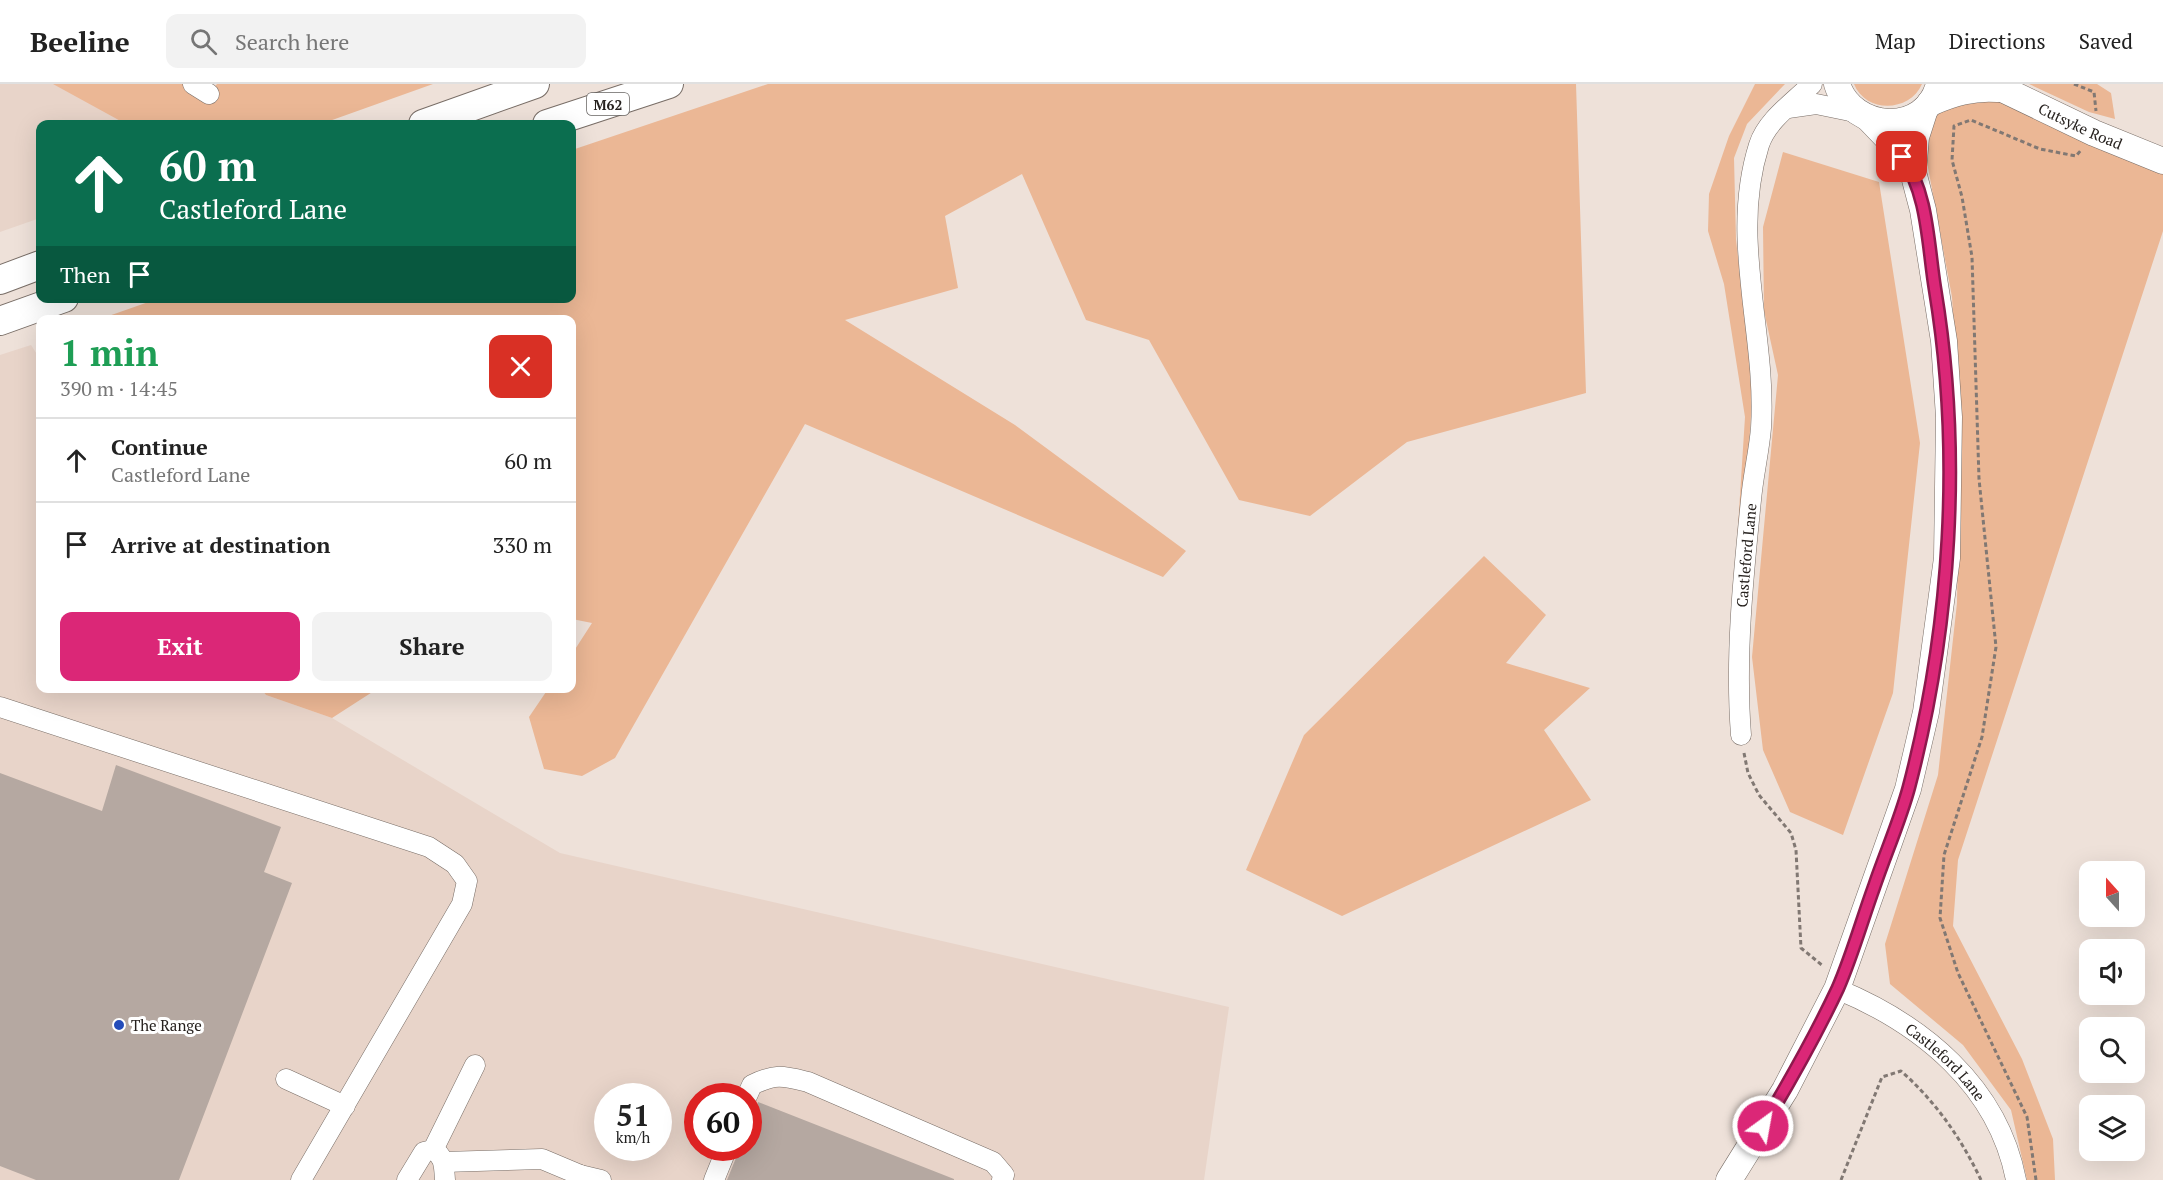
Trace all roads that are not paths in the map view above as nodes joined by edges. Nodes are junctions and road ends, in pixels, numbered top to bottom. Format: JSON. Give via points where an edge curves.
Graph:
{"nodes":[{"id":1,"x":535,"y":84,"type":"edge"},
{"id":2,"x":669,"y":84,"type":"edge"},
{"id":3,"x":1812,"y":84,"type":"edge"},
{"id":4,"x":1837,"y":84,"type":"edge"},
{"id":5,"x":1995,"y":86,"type":"edge"},
{"id":6,"x":1931,"y":99,"type":"edge"},
{"id":7,"x":1788,"y":108,"type":"junction"},
{"id":8,"x":1862,"y":116,"type":"junction"},
{"id":9,"x":434,"y":120,"type":"edge"},
{"id":10,"x":559,"y":120,"type":"edge"},
{"id":11,"x":2163,"y":161,"type":"edge"},
{"id":12,"x":1913,"y":172,"type":"junction"},
{"id":13,"x":36,"y":266,"type":"edge"},
{"id":14,"x":0,"y":279,"type":"edge"},
{"id":15,"x":50,"y":303,"type":"edge"},
{"id":16,"x":0,"y":321,"type":"edge"},
{"id":17,"x":0,"y":707,"type":"edge"},
{"id":18,"x":1741,"y":735,"type":"road end"},
{"id":19,"x":1839,"y":984,"type":"junction"},
{"id":20,"x":475,"y":1065,"type":"dead end"},
{"id":21,"x":286,"y":1079,"type":"dead end"},
{"id":22,"x":756,"y":1083,"type":"edge"},
{"id":23,"x":345,"y":1106,"type":"junction"},
{"id":24,"x":722,"y":1161,"type":"edge"},
{"id":25,"x":440,"y":1164,"type":"edge"},
{"id":26,"x":579,"y":1178,"type":"edge"},
{"id":27,"x":1009,"y":1178,"type":"edge"},
{"id":28,"x":301,"y":1180,"type":"edge"},
{"id":29,"x":407,"y":1180,"type":"edge"},
{"id":30,"x":601,"y":1180,"type":"edge"},
{"id":31,"x":714,"y":1180,"type":"edge"},
{"id":32,"x":1729,"y":1180,"type":"edge"},
{"id":33,"x":2016,"y":1180,"type":"edge"}],
"edges":[{"from":1,"to":9,"type":"highway"},
{"from":2,"to":10,"type":"highway","number":"M62"},
{"from":3,"to":7,"type":"street","name":"Castleford Lane"},
{"from":4,"to":8,"type":"main road","via":[[1843,99]]},
{"from":5,"to":6,"type":"main road","name":"Cutsyke Road"},
{"from":5,"to":11,"type":"main road","name":"Cutsyke Road"},
{"from":6,"to":8,"type":"main road","name":"Cutsyke Road","via":[[1899,122]]},
{"from":6,"to":12,"type":"main road","via":[[1916,137]]},
{"from":7,"to":8,"type":"street","via":[[1816,104]]},
{"from":7,"to":18,"type":"street","name":"Castleford Lane","via":[[1772,122],[1759,143],[1750,181],[1746,242],[1761,384],[1761,428],[1743,592]]},
{"from":8,"to":12,"type":"main road","via":[[1892,143]]},
{"from":12,"to":19,"type":"main road","via":[[1944,341],[1949,417],[1947,558],[1926,712],[1908,789]]},
{"from":13,"to":14,"type":"highway"},
{"from":15,"to":16,"type":"highway"},
{"from":17,"to":23,"type":"street","via":[[418,843],[455,864],[467,881],[462,904]]},
{"from":19,"to":32,"type":"main road","via":[[1785,1089]]},
{"from":19,"to":33,"type":"street","name":"Castleford Lane","via":[[1900,1020],[1942,1051],[1962,1072],[2003,1136]]},
{"from":20,"to":25,"type":"street"},
{"from":21,"to":23,"type":"street"},
{"from":22,"to":27,"type":"street","via":[[770,1076],[808,1082],[966,1149],[993,1162]]},
{"from":23,"to":28,"type":"street"},
{"from":24,"to":31,"type":"street"},
{"from":25,"to":26,"type":"street","via":[[542,1159]]},
{"from":25,"to":29,"type":"street","via":[[424,1152]]},
{"from":26,"to":30,"type":"street"}]}
